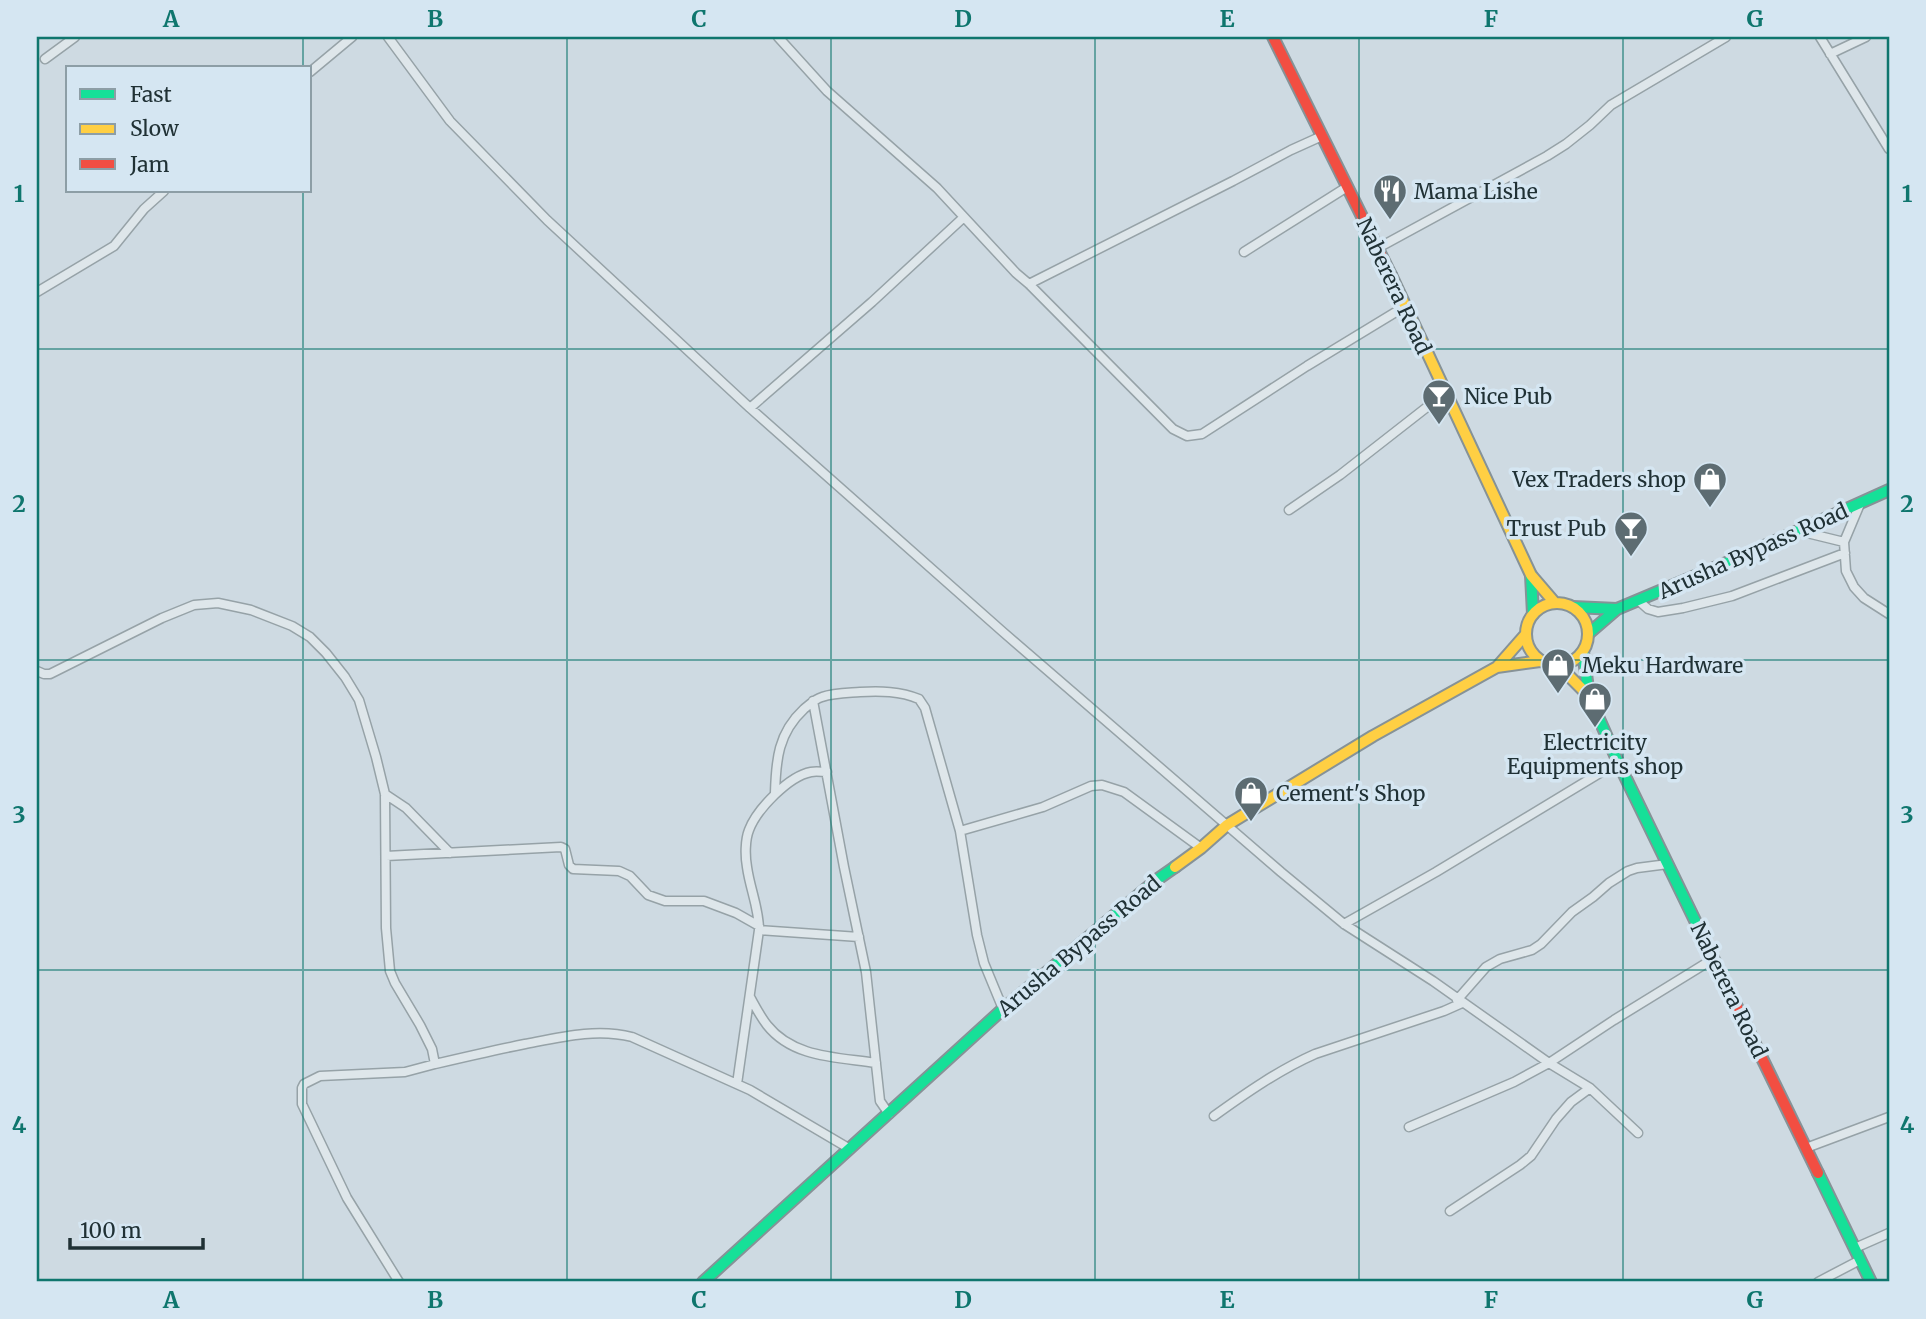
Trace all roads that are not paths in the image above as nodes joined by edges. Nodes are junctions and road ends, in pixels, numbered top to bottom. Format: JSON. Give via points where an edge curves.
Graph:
{"nodes":[{"id":1,"x":75,"y":37,"type":"edge"},
{"id":2,"x":352,"y":37,"type":"edge"},
{"id":3,"x":388,"y":37,"type":"edge"},
{"id":4,"x":778,"y":37,"type":"edge"},
{"id":5,"x":1273,"y":37,"type":"edge"},
{"id":6,"x":1726,"y":37,"type":"edge"},
{"id":7,"x":1820,"y":37,"type":"edge"},
{"id":8,"x":1866,"y":37,"type":"edge"},
{"id":9,"x":1830,"y":54,"type":"junction"},
{"id":10,"x":45,"y":59,"type":"dead end"},
{"id":11,"x":312,"y":70,"type":"edge"},
{"id":12,"x":1322,"y":136,"type":"junction"},
{"id":13,"x":1889,"y":149,"type":"edge"},
{"id":14,"x":1347,"y":187,"type":"junction"},
{"id":15,"x":163,"y":192,"type":"edge"},
{"id":16,"x":964,"y":217,"type":"junction"},
{"id":17,"x":1378,"y":248,"type":"junction"},
{"id":18,"x":1244,"y":252,"type":"dead end"},
{"id":19,"x":1029,"y":284,"type":"junction"},
{"id":20,"x":37,"y":292,"type":"edge"},
{"id":21,"x":1404,"y":307,"type":"junction"},
{"id":22,"x":1445,"y":393,"type":"junction"},
{"id":23,"x":750,"y":408,"type":"junction"},
{"id":24,"x":1889,"y":490,"type":"edge"},
{"id":25,"x":1860,"y":504,"type":"junction"},
{"id":26,"x":1289,"y":510,"type":"dead end"},
{"id":27,"x":1797,"y":530,"type":"junction"},
{"id":28,"x":1844,"y":542,"type":"junction"},
{"id":29,"x":1845,"y":553,"type":"junction"},
{"id":30,"x":1531,"y":575,"type":"junction"},
{"id":31,"x":1639,"y":601,"type":"junction"},
{"id":32,"x":1555,"y":603,"type":"junction"},
{"id":33,"x":1573,"y":607,"type":"junction"},
{"id":34,"x":1617,"y":609,"type":"junction"},
{"id":35,"x":1533,"y":614,"type":"junction"},
{"id":36,"x":1889,"y":614,"type":"edge"},
{"id":37,"x":1526,"y":634,"type":"junction"},
{"id":38,"x":1588,"y":634,"type":"junction"},
{"id":39,"x":1583,"y":652,"type":"junction"},
{"id":40,"x":1540,"y":661,"type":"junction"},
{"id":41,"x":1558,"y":666,"type":"junction"},
{"id":42,"x":1497,"y":667,"type":"junction"},
{"id":43,"x":37,"y":671,"type":"edge"},
{"id":44,"x":1589,"y":696,"type":"junction"},
{"id":45,"x":813,"y":701,"type":"junction"},
{"id":46,"x":1618,"y":762,"type":"junction"},
{"id":47,"x":827,"y":772,"type":"junction"},
{"id":48,"x":775,"y":793,"type":"junction"},
{"id":49,"x":385,"y":794,"type":"junction"},
{"id":50,"x":1227,"y":825,"type":"junction"},
{"id":51,"x":960,"y":831,"type":"junction"},
{"id":52,"x":1201,"y":848,"type":"junction"},
{"id":53,"x":450,"y":853,"type":"junction"},
{"id":54,"x":386,"y":856,"type":"junction"},
{"id":55,"x":1668,"y":864,"type":"junction"},
{"id":56,"x":1344,"y":924,"type":"junction"},
{"id":57,"x":759,"y":928,"type":"junction"},
{"id":58,"x":859,"y":937,"type":"junction"},
{"id":59,"x":1713,"y":959,"type":"junction"},
{"id":60,"x":750,"y":997,"type":"junction"},
{"id":61,"x":1460,"y":1002,"type":"junction"},
{"id":62,"x":1003,"y":1009,"type":"junction"},
{"id":63,"x":876,"y":1063,"type":"junction"},
{"id":64,"x":1549,"y":1063,"type":"junction"},
{"id":65,"x":435,"y":1064,"type":"junction"},
{"id":66,"x":737,"y":1084,"type":"junction"},
{"id":67,"x":1590,"y":1088,"type":"junction"},
{"id":68,"x":889,"y":1114,"type":"junction"},
{"id":69,"x":1213,"y":1116,"type":"dead end"},
{"id":70,"x":1889,"y":1117,"type":"edge"},
{"id":71,"x":1409,"y":1127,"type":"dead end"},
{"id":72,"x":1638,"y":1133,"type":"dead end"},
{"id":73,"x":1806,"y":1148,"type":"junction"},
{"id":74,"x":850,"y":1149,"type":"junction"},
{"id":75,"x":1450,"y":1211,"type":"dead end"},
{"id":76,"x":1889,"y":1233,"type":"edge"},
{"id":77,"x":1855,"y":1248,"type":"junction"},
{"id":78,"x":1860,"y":1260,"type":"junction"},
{"id":79,"x":399,"y":1282,"type":"edge"},
{"id":80,"x":703,"y":1282,"type":"edge"},
{"id":81,"x":1818,"y":1282,"type":"edge"},
{"id":82,"x":1871,"y":1282,"type":"edge"}],
"edges":[{"from":1,"to":10,"type":"street"},
{"from":2,"to":11,"type":"street"},
{"from":3,"to":23,"type":"street","via":[[468,141]]},
{"from":4,"to":16,"type":"street","via":[[827,91]]},
{"from":5,"to":12,"type":"main road","name":"Naberera Road"},
{"from":6,"to":17,"type":"street","via":[[1611,105],[1547,156]]},
{"from":7,"to":9,"type":"street"},
{"from":8,"to":9,"type":"street"},
{"from":9,"to":13,"type":"street"},
{"from":12,"to":14,"type":"main road","name":"Naberera Road"},
{"from":12,"to":19,"type":"street"},
{"from":14,"to":17,"type":"main road","name":"Naberera Road"},
{"from":14,"to":18,"type":"street"},
{"from":15,"to":20,"type":"street","via":[[114,246]]},
{"from":16,"to":19,"type":"street"},
{"from":16,"to":23,"type":"street"},
{"from":17,"to":21,"type":"main road","name":"Naberera Road"},
{"from":19,"to":21,"type":"street","via":[[1174,429],[1187,436],[1198,436]]},
{"from":21,"to":22,"type":"main road","name":"Naberera Road"},
{"from":22,"to":26,"type":"street"},
{"from":22,"to":30,"type":"main road","name":"Naberera Road"},
{"from":23,"to":50,"type":"street"},
{"from":24,"to":25,"type":"main road","name":"Arusha Bypass Road"},
{"from":25,"to":27,"type":"main road","name":"Arusha Bypass Road"},
{"from":25,"to":28,"type":"street"},
{"from":27,"to":28,"type":"street"},
{"from":27,"to":31,"type":"main road","name":"Arusha Bypass Road"},
{"from":28,"to":29,"type":"street"},
{"from":29,"to":31,"type":"street","via":[[1732,596],[1683,608],[1658,612]]},
{"from":29,"to":36,"type":"street","via":[[1846,572],[1854,587]]},
{"from":30,"to":32,"type":"main road","name":"Naberera Road"},
{"from":30,"to":35,"type":"main road","name":"Naberera Road"},
{"from":31,"to":34,"type":"main road","name":"Arusha Bypass Road"},
{"from":32,"to":33,"type":"main road","name":"Arusha Bypass Road"},
{"from":32,"to":35,"type":"main road"},
{"from":33,"to":34,"type":"main road","name":"Arusha Bypass Road"},
{"from":33,"to":38,"type":"main road","via":[[1581,614]]},
{"from":34,"to":38,"type":"main road","name":"Arusha Bypass Road"},
{"from":35,"to":37,"type":"main road","name":"Arusha Bypass Road"},
{"from":37,"to":40,"type":"main road","via":[[1527,645]]},
{"from":37,"to":42,"type":"main road","name":"Arusha Bypass Road"},
{"from":38,"to":39,"type":"main road"},
{"from":39,"to":41,"type":"main road"},
{"from":39,"to":44,"type":"main road","name":"Naberera Road"},
{"from":40,"to":41,"type":"main road","name":"Arusha Bypass Road"},
{"from":40,"to":42,"type":"main road","name":"Arusha Bypass Road"},
{"from":41,"to":44,"type":"main road","name":"Naberera Road"},
{"from":42,"to":50,"type":"main road","name":"Arusha Bypass Road"},
{"from":43,"to":49,"type":"street","via":[[58,671],[194,605],[218,603],[251,610],[310,637],[345,677],[359,700]]},
{"from":44,"to":46,"type":"main road","name":"Naberera Road"},
{"from":45,"to":47,"type":"street"},
{"from":45,"to":48,"type":"street","via":[[792,721],[782,740]]},
{"from":45,"to":51,"type":"street","via":[[868,692],[919,698]]},
{"from":46,"to":55,"type":"main road","name":"Naberera Road"},
{"from":46,"to":56,"type":"street"},
{"from":47,"to":48,"type":"street","via":[[810,772]]},
{"from":47,"to":58,"type":"street"},
{"from":48,"to":57,"type":"street","via":[[749,829],[747,844],[746,866]]},
{"from":49,"to":53,"type":"street","via":[[406,808]]},
{"from":49,"to":54,"type":"street"},
{"from":50,"to":52,"type":"main road","name":"Arusha Bypass Road"},
{"from":50,"to":56,"type":"street"},
{"from":51,"to":52,"type":"street","via":[[1102,785],[1124,792]]},
{"from":51,"to":62,"type":"street","via":[[984,963]]},
{"from":52,"to":62,"type":"main road","name":"Arusha Bypass Road"},
{"from":53,"to":54,"type":"street"},
{"from":53,"to":57,"type":"street","via":[[564,847],[573,869],[619,871],[648,895],[664,901],[705,901]]},
{"from":54,"to":65,"type":"street","via":[[390,971],[432,1049]]},
{"from":55,"to":59,"type":"main road","name":"Naberera Road"},
{"from":55,"to":61,"type":"street","via":[[1637,868],[1609,883],[1541,944],[1486,967]]},
{"from":56,"to":61,"type":"street"},
{"from":57,"to":58,"type":"street"},
{"from":57,"to":60,"type":"street"},
{"from":58,"to":63,"type":"street"},
{"from":59,"to":64,"type":"street"},
{"from":59,"to":73,"type":"main road","name":"Naberera Road"},
{"from":60,"to":63,"type":"street","via":[[765,1023],[792,1046],[818,1055]]},
{"from":60,"to":66,"type":"street"},
{"from":61,"to":64,"type":"street"},
{"from":61,"to":69,"type":"street","via":[[1315,1054]]},
{"from":62,"to":68,"type":"main road","name":"Arusha Bypass Road"},
{"from":63,"to":68,"type":"street","via":[[880,1101]]},
{"from":64,"to":67,"type":"street"},
{"from":64,"to":71,"type":"street"},
{"from":65,"to":66,"type":"street","via":[[538,1042],[614,1033]]},
{"from":65,"to":79,"type":"street","via":[[405,1072],[320,1076],[302,1088],[302,1104],[347,1198]]},
{"from":66,"to":74,"type":"street"},
{"from":67,"to":72,"type":"street"},
{"from":67,"to":75,"type":"street","via":[[1556,1119],[1531,1156]]},
{"from":68,"to":74,"type":"main road","name":"Arusha Bypass Road"},
{"from":70,"to":73,"type":"street"},
{"from":73,"to":77,"type":"main road","name":"Naberera Road"},
{"from":74,"to":80,"type":"main road","name":"Arusha Bypass Road"},
{"from":76,"to":77,"type":"street"},
{"from":77,"to":78,"type":"main road","name":"Naberera Road"},
{"from":78,"to":81,"type":"street"},
{"from":78,"to":82,"type":"main road","name":"Naberera Road"}]}
